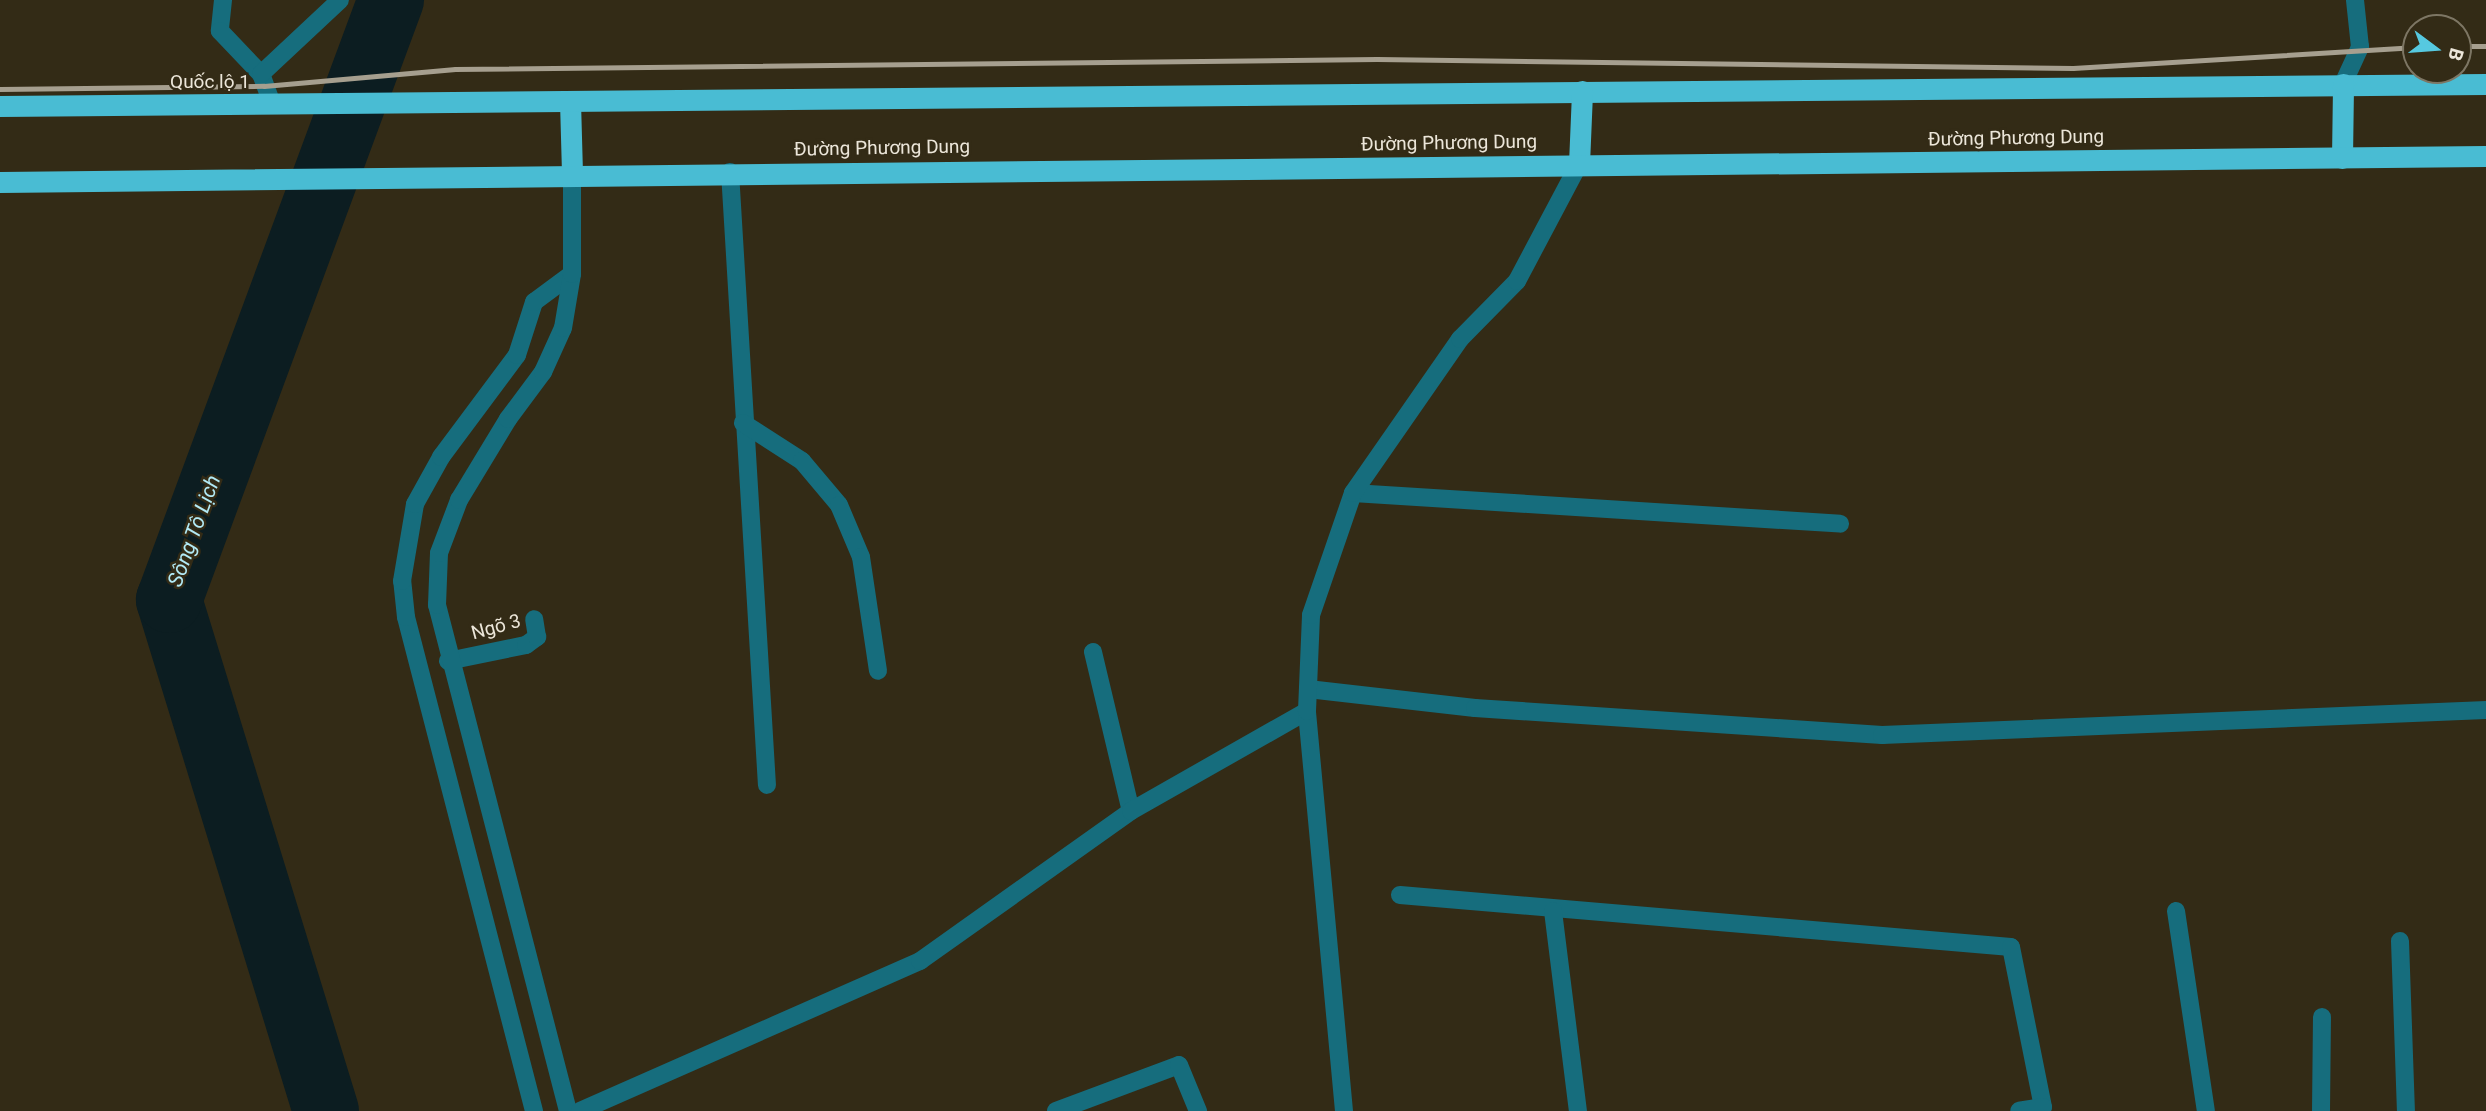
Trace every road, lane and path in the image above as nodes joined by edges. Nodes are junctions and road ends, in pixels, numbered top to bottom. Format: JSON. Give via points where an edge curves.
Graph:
{"nodes":[{"id":1,"x":223,"y":0,"type":"edge"},
{"id":2,"x":340,"y":0,"type":"edge"},
{"id":3,"x":2355,"y":0,"type":"edge"},
{"id":4,"x":261,"y":74,"type":"junction"},
{"id":5,"x":2486,"y":84,"type":"edge"},
{"id":6,"x":2343,"y":85,"type":"junction"},
{"id":7,"x":1582,"y":91,"type":"junction"},
{"id":8,"x":570,"y":100,"type":"junction"},
{"id":9,"x":272,"y":104,"type":"junction"},
{"id":10,"x":0,"y":106,"type":"edge"},
{"id":11,"x":2486,"y":156,"type":"edge"},
{"id":12,"x":2342,"y":158,"type":"junction"},
{"id":13,"x":1579,"y":164,"type":"junction"},
{"id":14,"x":730,"y":172,"type":"junction"},
{"id":15,"x":572,"y":174,"type":"junction"},
{"id":16,"x":0,"y":182,"type":"edge"},
{"id":17,"x":572,"y":274,"type":"junction"},
{"id":18,"x":743,"y":423,"type":"junction"},
{"id":19,"x":1353,"y":493,"type":"junction"},
{"id":20,"x":1840,"y":524,"type":"dead end"},
{"id":21,"x":534,"y":619,"type":"dead end"},
{"id":22,"x":1093,"y":652,"type":"dead end"},
{"id":23,"x":448,"y":661,"type":"junction"},
{"id":24,"x":878,"y":671,"type":"dead end"},
{"id":25,"x":1308,"y":689,"type":"junction"},
{"id":26,"x":2486,"y":710,"type":"edge"},
{"id":27,"x":1307,"y":711,"type":"junction"},
{"id":28,"x":766,"y":785,"type":"dead end"},
{"id":29,"x":1131,"y":811,"type":"junction"},
{"id":30,"x":1400,"y":895,"type":"dead end"},
{"id":31,"x":1553,"y":911,"type":"junction"},
{"id":32,"x":2176,"y":911,"type":"dead end"},
{"id":33,"x":2400,"y":942,"type":"dead end"},
{"id":34,"x":2322,"y":1017,"type":"dead end"},
{"id":35,"x":2043,"y":1109,"type":"edge"},
{"id":36,"x":534,"y":1111,"type":"edge"},
{"id":37,"x":568,"y":1111,"type":"edge"},
{"id":38,"x":580,"y":1111,"type":"edge"},
{"id":39,"x":1056,"y":1111,"type":"edge"},
{"id":40,"x":1198,"y":1111,"type":"edge"},
{"id":41,"x":1344,"y":1111,"type":"edge"},
{"id":42,"x":1577,"y":1111,"type":"edge"},
{"id":43,"x":2019,"y":1111,"type":"edge"},
{"id":44,"x":2206,"y":1111,"type":"edge"},
{"id":45,"x":2321,"y":1111,"type":"edge"},
{"id":46,"x":2406,"y":1111,"type":"edge"}],
"edges":[{"from":1,"to":4,"type":"street","via":[[220,31]]},
{"from":2,"to":4,"type":"street"},
{"from":3,"to":6,"type":"street","via":[[2360,47]]},
{"from":4,"to":9,"type":"street"},
{"from":5,"to":6,"type":"highway"},
{"from":6,"to":7,"type":"highway"},
{"from":6,"to":12,"type":"highway"},
{"from":7,"to":8,"type":"highway"},
{"from":7,"to":13,"type":"highway"},
{"from":8,"to":9,"type":"highway","name":"Quốc lộ 1"},
{"from":8,"to":15,"type":"highway"},
{"from":9,"to":10,"type":"highway","name":"Quốc lộ 1"},
{"from":11,"to":12,"type":"highway","name":"Đường Phương Dung"},
{"from":12,"to":13,"type":"highway","name":"Đường Phương Dung"},
{"from":13,"to":14,"type":"highway","name":"Đường Phương Dung"},
{"from":13,"to":19,"type":"street","via":[[1517,281],[1460,339]]},
{"from":14,"to":15,"type":"highway","name":"Đường Phương Dung"},
{"from":14,"to":18,"type":"street"},
{"from":15,"to":16,"type":"highway","name":"Đường Phương Dung"},
{"from":15,"to":17,"type":"street"},
{"from":17,"to":23,"type":"street","via":[[563,328],[543,372],[459,500],[439,553],[436,605]]},
{"from":17,"to":36,"type":"street","via":[[534,302],[517,355],[441,457],[415,504],[402,582],[406,617]]},
{"from":18,"to":24,"type":"street","via":[[802,461],[839,505],[861,557]]},
{"from":18,"to":28,"type":"street"},
{"from":19,"to":20,"type":"street"},
{"from":19,"to":25,"type":"street","via":[[1311,615]]},
{"from":21,"to":23,"type":"street","name":"Ngõ 3","via":[[537,637],[526,645]]},
{"from":22,"to":29,"type":"street"},
{"from":23,"to":37,"type":"street"},
{"from":25,"to":26,"type":"street","via":[[1475,708],[1882,735]]},
{"from":25,"to":27,"type":"street"},
{"from":27,"to":29,"type":"street"},
{"from":27,"to":41,"type":"street"},
{"from":29,"to":38,"type":"street","via":[[920,961]]},
{"from":30,"to":31,"type":"street"},
{"from":31,"to":35,"type":"street","via":[[2011,947]]},
{"from":31,"to":42,"type":"street"},
{"from":32,"to":44,"type":"street"},
{"from":33,"to":46,"type":"street"},
{"from":34,"to":45,"type":"street"},
{"from":35,"to":43,"type":"street"},
{"from":39,"to":40,"type":"street","via":[[1179,1065]]}]}
